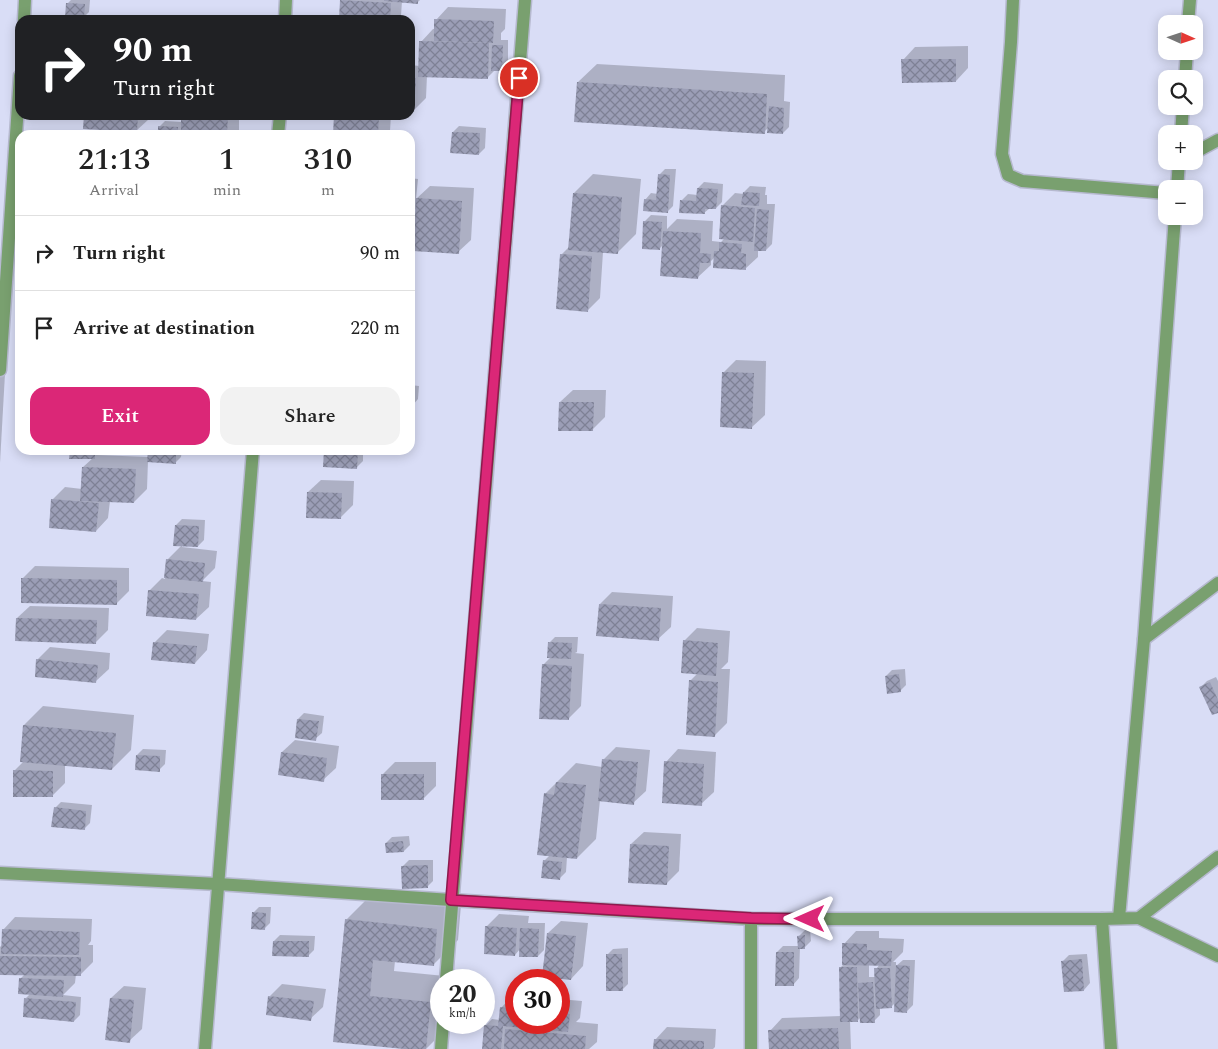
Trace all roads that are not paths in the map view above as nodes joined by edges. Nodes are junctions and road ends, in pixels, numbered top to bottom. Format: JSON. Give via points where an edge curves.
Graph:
{"nodes":[{"id":1,"x":25,"y":0,"type":"edge"},
{"id":2,"x":286,"y":0,"type":"edge"},
{"id":3,"x":525,"y":0,"type":"edge"},
{"id":4,"x":1013,"y":0,"type":"edge"},
{"id":5,"x":1190,"y":0,"type":"edge"},
{"id":6,"x":24,"y":15,"type":"edge"},
{"id":7,"x":285,"y":15,"type":"edge"},
{"id":8,"x":1189,"y":15,"type":"edge"},
{"id":9,"x":1218,"y":140,"type":"edge"},
{"id":10,"x":1203,"y":148,"type":"edge"},
{"id":11,"x":15,"y":150,"type":"edge"},
{"id":12,"x":1158,"y":192,"type":"edge"},
{"id":13,"x":1173,"y":225,"type":"edge"},
{"id":14,"x":0,"y":370,"type":"edge"},
{"id":15,"x":253,"y":455,"type":"edge"},
{"id":16,"x":1218,"y":583,"type":"edge"},
{"id":17,"x":1144,"y":638,"type":"junction"},
{"id":18,"x":1218,"y":857,"type":"edge"},
{"id":19,"x":0,"y":873,"type":"edge"},
{"id":20,"x":218,"y":884,"type":"junction"},
{"id":21,"x":451,"y":900,"type":"junction"},
{"id":22,"x":751,"y":918,"type":"junction"},
{"id":23,"x":1119,"y":918,"type":"junction"},
{"id":24,"x":1139,"y":918,"type":"junction"},
{"id":25,"x":1102,"y":919,"type":"junction"},
{"id":26,"x":1218,"y":956,"type":"edge"},
{"id":27,"x":447,"y":969,"type":"edge"},
{"id":28,"x":442,"y":1034,"type":"edge"},
{"id":29,"x":205,"y":1049,"type":"edge"},
{"id":30,"x":441,"y":1049,"type":"edge"},
{"id":31,"x":751,"y":1049,"type":"edge"},
{"id":32,"x":1111,"y":1049,"type":"edge"}],
"edges":[{"from":1,"to":6,"type":"street"},
{"from":2,"to":7,"type":"street"},
{"from":3,"to":21,"type":"street"},
{"from":4,"to":12,"type":"street","via":[[1002,154],[1008,175],[1022,181]]},
{"from":5,"to":8,"type":"street"},
{"from":9,"to":10,"type":"street"},
{"from":11,"to":14,"type":"street"},
{"from":13,"to":17,"type":"street"},
{"from":15,"to":20,"type":"street"},
{"from":16,"to":17,"type":"street"},
{"from":17,"to":23,"type":"street"},
{"from":18,"to":24,"type":"street"},
{"from":19,"to":20,"type":"street"},
{"from":20,"to":21,"type":"street"},
{"from":20,"to":29,"type":"street"},
{"from":21,"to":22,"type":"street"},
{"from":21,"to":27,"type":"street"},
{"from":22,"to":25,"type":"street"},
{"from":22,"to":31,"type":"street"},
{"from":23,"to":24,"type":"street"},
{"from":23,"to":25,"type":"street"},
{"from":24,"to":26,"type":"street"},
{"from":25,"to":32,"type":"street"},
{"from":28,"to":30,"type":"street"}]}
